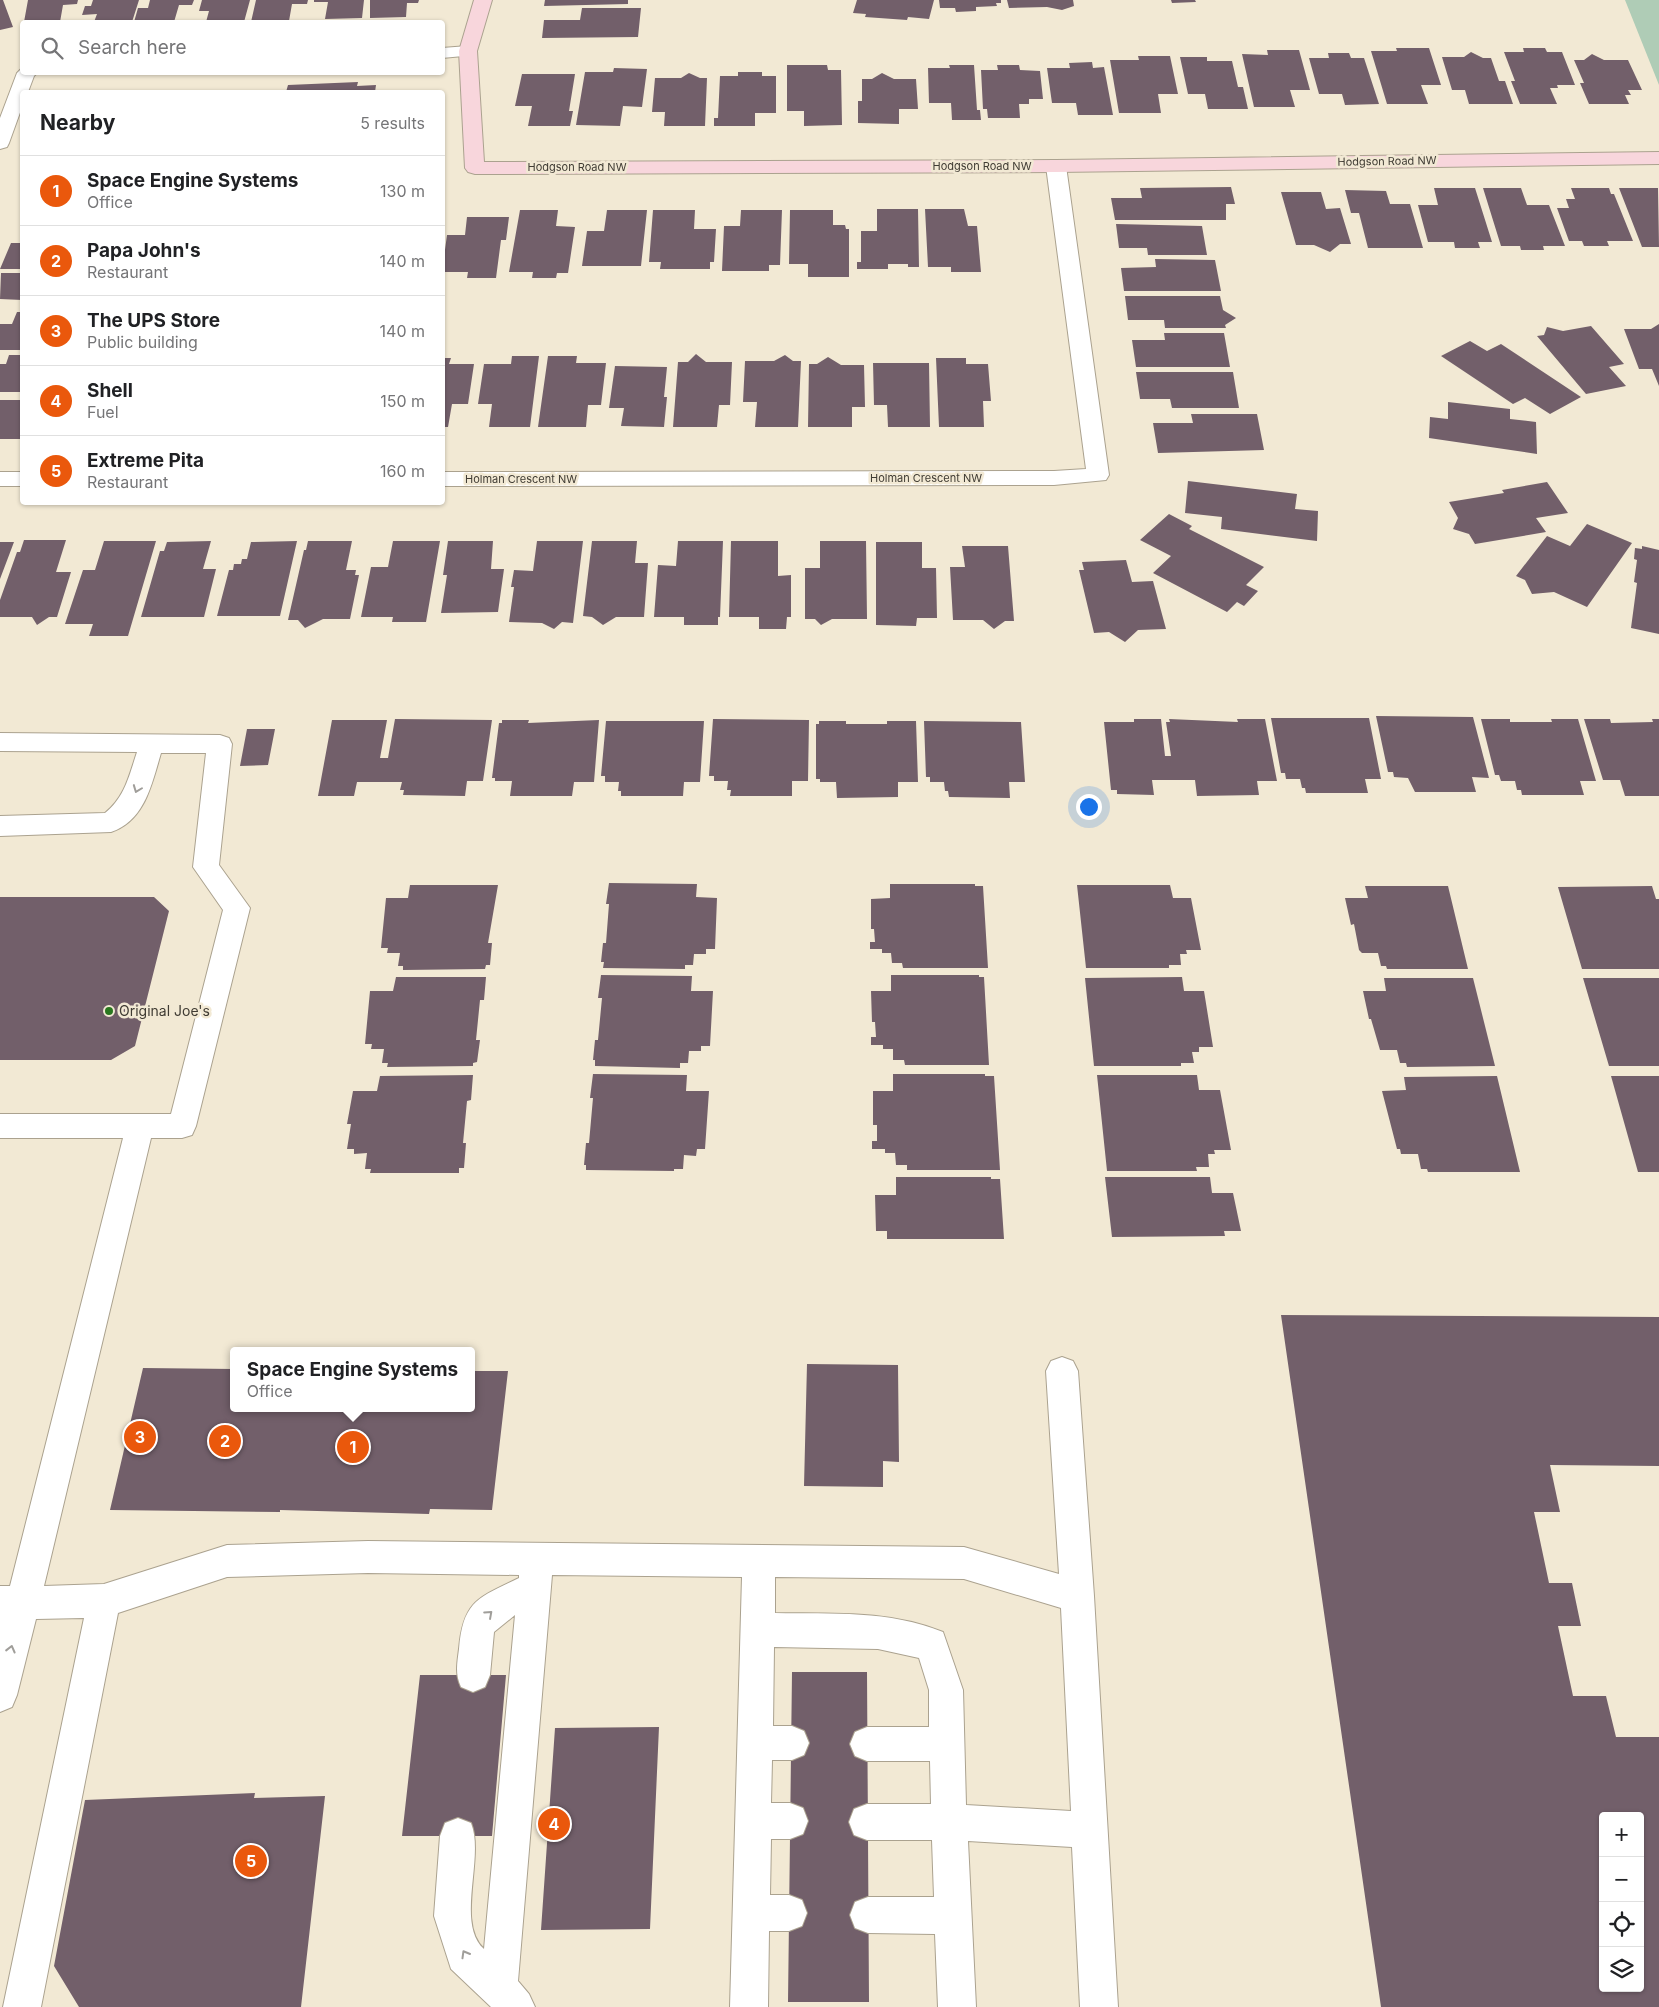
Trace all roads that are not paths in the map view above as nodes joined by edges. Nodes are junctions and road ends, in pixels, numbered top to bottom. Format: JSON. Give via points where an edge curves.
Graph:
{"nodes":[{"id":1,"x":483,"y":0,"type":"edge"},
{"id":2,"x":468,"y":52,"type":"junction"},
{"id":3,"x":445,"y":53,"type":"edge"},
{"id":4,"x":25,"y":75,"type":"edge"},
{"id":5,"x":0,"y":143,"type":"edge"},
{"id":6,"x":1659,"y":158,"type":"edge"},
{"id":7,"x":1056,"y":166,"type":"junction"},
{"id":8,"x":0,"y":479,"type":"edge"},
{"id":9,"x":20,"y":479,"type":"edge"},
{"id":10,"x":445,"y":479,"type":"edge"},
{"id":11,"x":0,"y":742,"type":"edge"},
{"id":12,"x":152,"y":743,"type":"junction"},
{"id":13,"x":0,"y":826,"type":"edge"},
{"id":14,"x":0,"y":1126,"type":"edge"},
{"id":15,"x":140,"y":1126,"type":"junction"},
{"id":16,"x":1062,"y":1371,"type":"dead end"},
{"id":17,"x":759,"y":1562,"type":"junction"},
{"id":18,"x":536,"y":1574,"type":"junction"},
{"id":19,"x":1076,"y":1596,"type":"junction"},
{"id":20,"x":104,"y":1601,"type":"junction"},
{"id":21,"x":11,"y":1603,"type":"edge"},
{"id":22,"x":757,"y":1630,"type":"junction"},
{"id":23,"x":473,"y":1675,"type":"dead end"},
{"id":24,"x":0,"y":1695,"type":"edge"},
{"id":25,"x":755,"y":1743,"type":"junction"},
{"id":26,"x":792,"y":1743,"type":"dead end"},
{"id":27,"x":867,"y":1744,"type":"dead end"},
{"id":28,"x":947,"y":1744,"type":"junction"},
{"id":29,"x":753,"y":1821,"type":"junction"},
{"id":30,"x":790,"y":1821,"type":"dead end"},
{"id":31,"x":868,"y":1822,"type":"dead end"},
{"id":32,"x":949,"y":1822,"type":"junction"},
{"id":33,"x":1090,"y":1830,"type":"junction"},
{"id":34,"x":458,"y":1836,"type":"dead end"},
{"id":35,"x":751,"y":1913,"type":"junction"},
{"id":36,"x":789,"y":1913,"type":"dead end"},
{"id":37,"x":868,"y":1915,"type":"dead end"},
{"id":38,"x":954,"y":1916,"type":"junction"},
{"id":39,"x":507,"y":1998,"type":"edge"},
{"id":40,"x":22,"y":2007,"type":"edge"},
{"id":41,"x":749,"y":2007,"type":"edge"},
{"id":42,"x":957,"y":2007,"type":"edge"},
{"id":43,"x":1098,"y":2007,"type":"edge"}],
"edges":[{"from":1,"to":2,"type":"street","name":"Hodgson Road NW"},
{"from":2,"to":3,"type":"street"},
{"from":2,"to":7,"type":"street","name":"Hodgson Road NW","via":[[475,168]]},
{"from":4,"to":5,"type":"street"},
{"from":6,"to":7,"type":"street","name":"Hodgson Road NW"},
{"from":7,"to":10,"type":"street","name":"Holman Crescent NW","via":[[1098,475],[1054,478]]},
{"from":8,"to":9,"type":"street"},
{"from":11,"to":12,"type":"street"},
{"from":12,"to":13,"type":"street","one_way":true,"via":[[136,794],[126,810],[111,822]]},
{"from":12,"to":15,"type":"street","via":[[220,744],[206,867],[238,908],[182,1126]]},
{"from":14,"to":15,"type":"street"},
{"from":15,"to":21,"type":"street"},
{"from":16,"to":19,"type":"street"},
{"from":17,"to":18,"type":"street"},
{"from":17,"to":19,"type":"street","via":[[964,1563]]},
{"from":17,"to":22,"type":"street"},
{"from":18,"to":20,"type":"street","via":[[368,1557],[227,1560]]},
{"from":23,"to":18,"type":"street","one_way":true,"via":[[478,1624]]},
{"from":18,"to":39,"type":"street"},
{"from":19,"to":33,"type":"street"},
{"from":20,"to":21,"type":"street"},
{"from":20,"to":40,"type":"street"},
{"from":24,"to":21,"type":"street","one_way":true},
{"from":22,"to":25,"type":"street"},
{"from":22,"to":28,"type":"street","via":[[878,1632],[931,1644],[946,1690]]},
{"from":25,"to":26,"type":"street"},
{"from":25,"to":29,"type":"street"},
{"from":27,"to":28,"type":"street"},
{"from":28,"to":32,"type":"street"},
{"from":29,"to":30,"type":"street"},
{"from":29,"to":35,"type":"street"},
{"from":31,"to":32,"type":"street"},
{"from":32,"to":33,"type":"street"},
{"from":32,"to":38,"type":"street"},
{"from":33,"to":43,"type":"street"},
{"from":39,"to":34,"type":"street","one_way":true,"via":[[464,1956],[452,1916]]},
{"from":35,"to":36,"type":"street"},
{"from":35,"to":41,"type":"street"},
{"from":37,"to":38,"type":"street"},
{"from":38,"to":42,"type":"street"}]}
